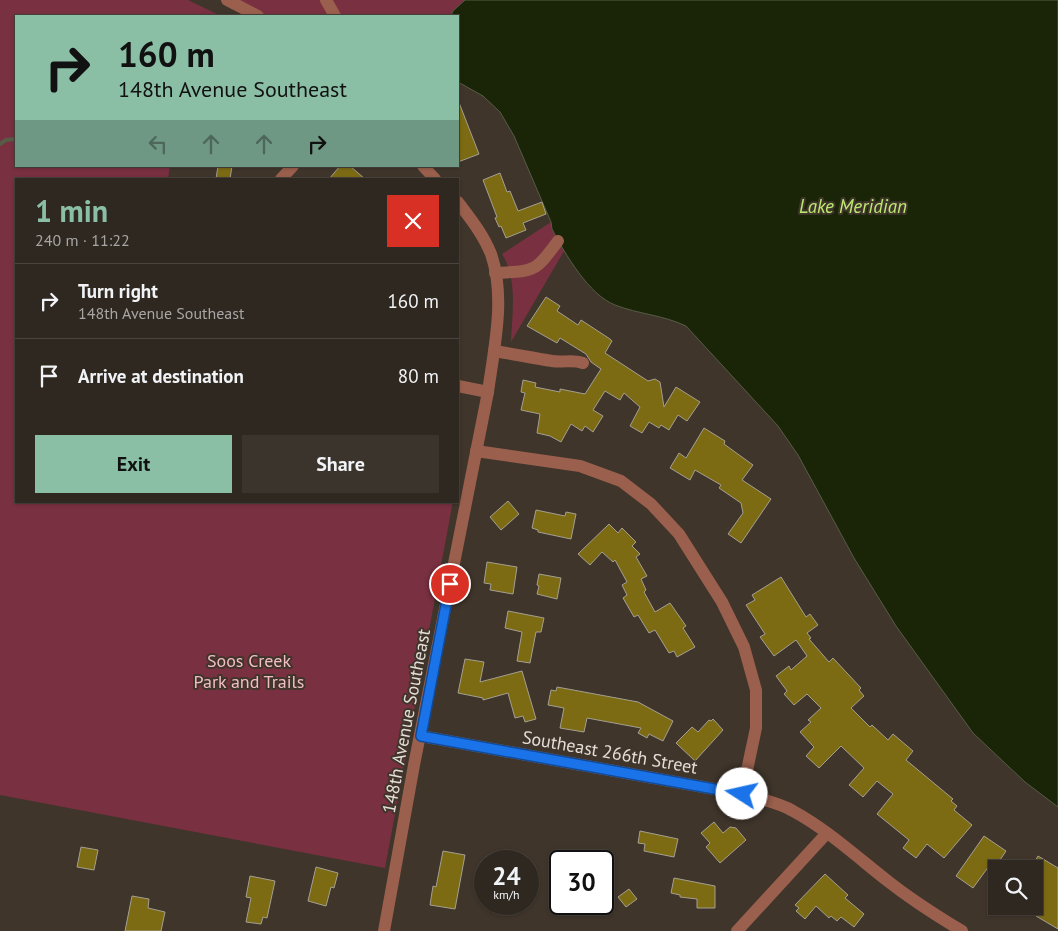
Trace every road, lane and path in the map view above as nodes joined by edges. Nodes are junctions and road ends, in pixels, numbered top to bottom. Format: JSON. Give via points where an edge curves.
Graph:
{"nodes":[{"id":1,"x":227,"y":0,"type":"edge"},
{"id":2,"x":326,"y":0,"type":"edge"},
{"id":3,"x":256,"y":15,"type":"edge"},
{"id":4,"x":334,"y":15,"type":"edge"},
{"id":5,"x":291,"y":167,"type":"edge"},
{"id":6,"x":424,"y":167,"type":"edge"},
{"id":7,"x":282,"y":178,"type":"edge"},
{"id":8,"x":434,"y":178,"type":"edge"},
{"id":9,"x":459,"y":203,"type":"edge"},
{"id":10,"x":558,"y":241,"type":"dead end"},
{"id":11,"x":495,"y":273,"type":"junction"},
{"id":12,"x":494,"y":351,"type":"junction"},
{"id":13,"x":583,"y":363,"type":"dead end"},
{"id":14,"x":459,"y":386,"type":"edge"},
{"id":15,"x":488,"y":392,"type":"junction"},
{"id":16,"x":476,"y":451,"type":"junction"},
{"id":17,"x":421,"y":736,"type":"junction"},
{"id":18,"x":742,"y":794,"type":"junction"},
{"id":19,"x":827,"y":833,"type":"junction"},
{"id":20,"x":384,"y":931,"type":"edge"},
{"id":21,"x":737,"y":931,"type":"edge"},
{"id":22,"x":962,"y":931,"type":"edge"}],
"edges":[{"from":1,"to":3,"type":"street"},
{"from":2,"to":4,"type":"street"},
{"from":5,"to":7,"type":"street"},
{"from":6,"to":8,"type":"street"},
{"from":9,"to":11,"type":"street","name":"148th Avenue Southeast","via":[[478,228],[491,254]]},
{"from":10,"to":11,"type":"street","via":[[536,268]]},
{"from":11,"to":12,"type":"street","name":"148th Avenue Southeast","via":[[498,309]]},
{"from":12,"to":13,"type":"street","via":[[554,362],[574,360]]},
{"from":12,"to":15,"type":"street","name":"148th Avenue Southeast"},
{"from":14,"to":15,"type":"street"},
{"from":15,"to":16,"type":"street","name":"148th Avenue Southeast"},
{"from":16,"to":17,"type":"street","name":"148th Avenue Southeast"},
{"from":16,"to":18,"type":"street","via":[[580,466],[621,481],[651,504],[679,534],[722,602],[744,647],[756,690],[756,728]]},
{"from":17,"to":18,"type":"street","name":"Southeast 266th Street"},
{"from":17,"to":20,"type":"street","name":"148th Avenue Southeast"},
{"from":18,"to":19,"type":"street","name":"Southeast 266th Street","via":[[792,810]]},
{"from":19,"to":21,"type":"street"},
{"from":19,"to":22,"type":"street","name":"Southeast 266th Street","via":[[891,884]]}]}
